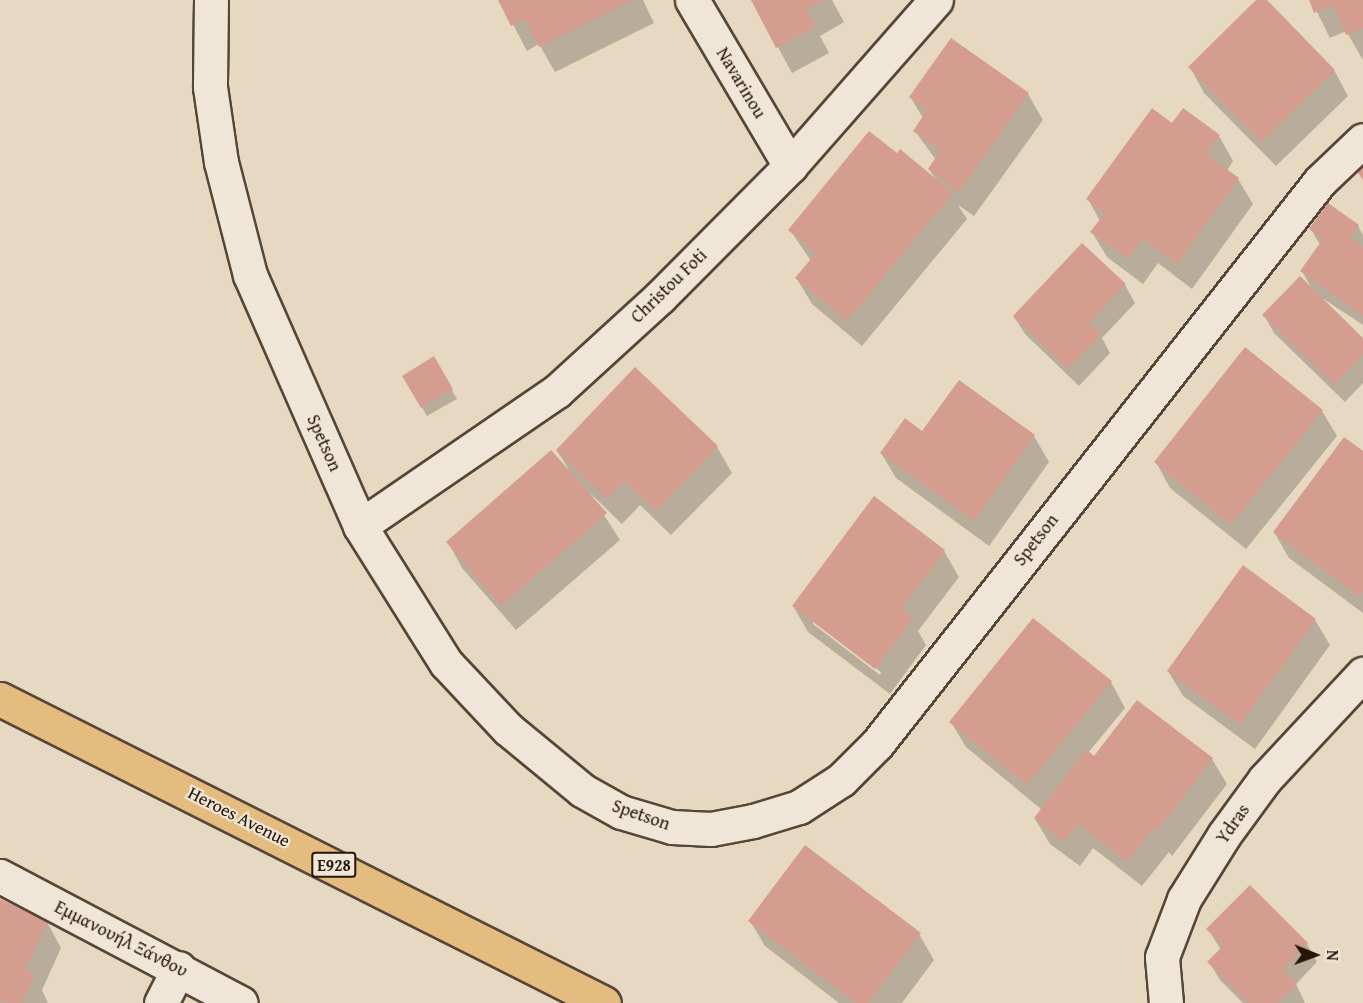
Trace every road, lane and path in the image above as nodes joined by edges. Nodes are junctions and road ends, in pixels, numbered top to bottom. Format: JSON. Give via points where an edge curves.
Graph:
{"nodes":[{"id":1,"x":211,"y":0,"type":"edge"},
{"id":2,"x":692,"y":0,"type":"edge"},
{"id":3,"x":936,"y":0,"type":"edge"},
{"id":4,"x":1363,"y":141,"type":"edge"},
{"id":5,"x":790,"y":166,"type":"junction"},
{"id":6,"x":360,"y":526,"type":"junction"},
{"id":7,"x":1363,"y":674,"type":"edge"},
{"id":8,"x":0,"y":699,"type":"edge"},
{"id":9,"x":0,"y":876,"type":"edge"},
{"id":10,"x":179,"y":968,"type":"junction"},
{"id":11,"x":161,"y":1003,"type":"edge"},
{"id":12,"x":241,"y":1003,"type":"edge"},
{"id":13,"x":604,"y":1003,"type":"edge"},
{"id":14,"x":1166,"y":1003,"type":"edge"}],
"edges":[{"from":1,"to":6,"type":"street","name":"Spetson","via":[[210,87],[220,162],[250,275]]},
{"from":2,"to":5,"type":"street","name":"Navarinou"},
{"from":3,"to":5,"type":"street","name":"Christou Foti"},
{"from":4,"to":6,"type":"street","name":"Spetson","via":[[1320,181],[877,744],[841,780],[799,807],[753,822],[711,829],[672,827],[621,812],[582,790],[508,729],[446,663]]},
{"from":5,"to":6,"type":"street","name":"Christou Foti","via":[[660,297],[557,391]]},
{"from":7,"to":14,"type":"street","name":"Ydras","via":[[1265,778],[1184,899],[1162,957],[1161,987]]},
{"from":8,"to":13,"type":"main road","name":"Heroes Avenue","number":"E928"},
{"from":9,"to":10,"type":"street","name":"Εμμανουήλ Ξάνθου"},
{"from":10,"to":11,"type":"street"},
{"from":10,"to":12,"type":"street","name":"Εμμανουήλ Ξάνθου"}]}
